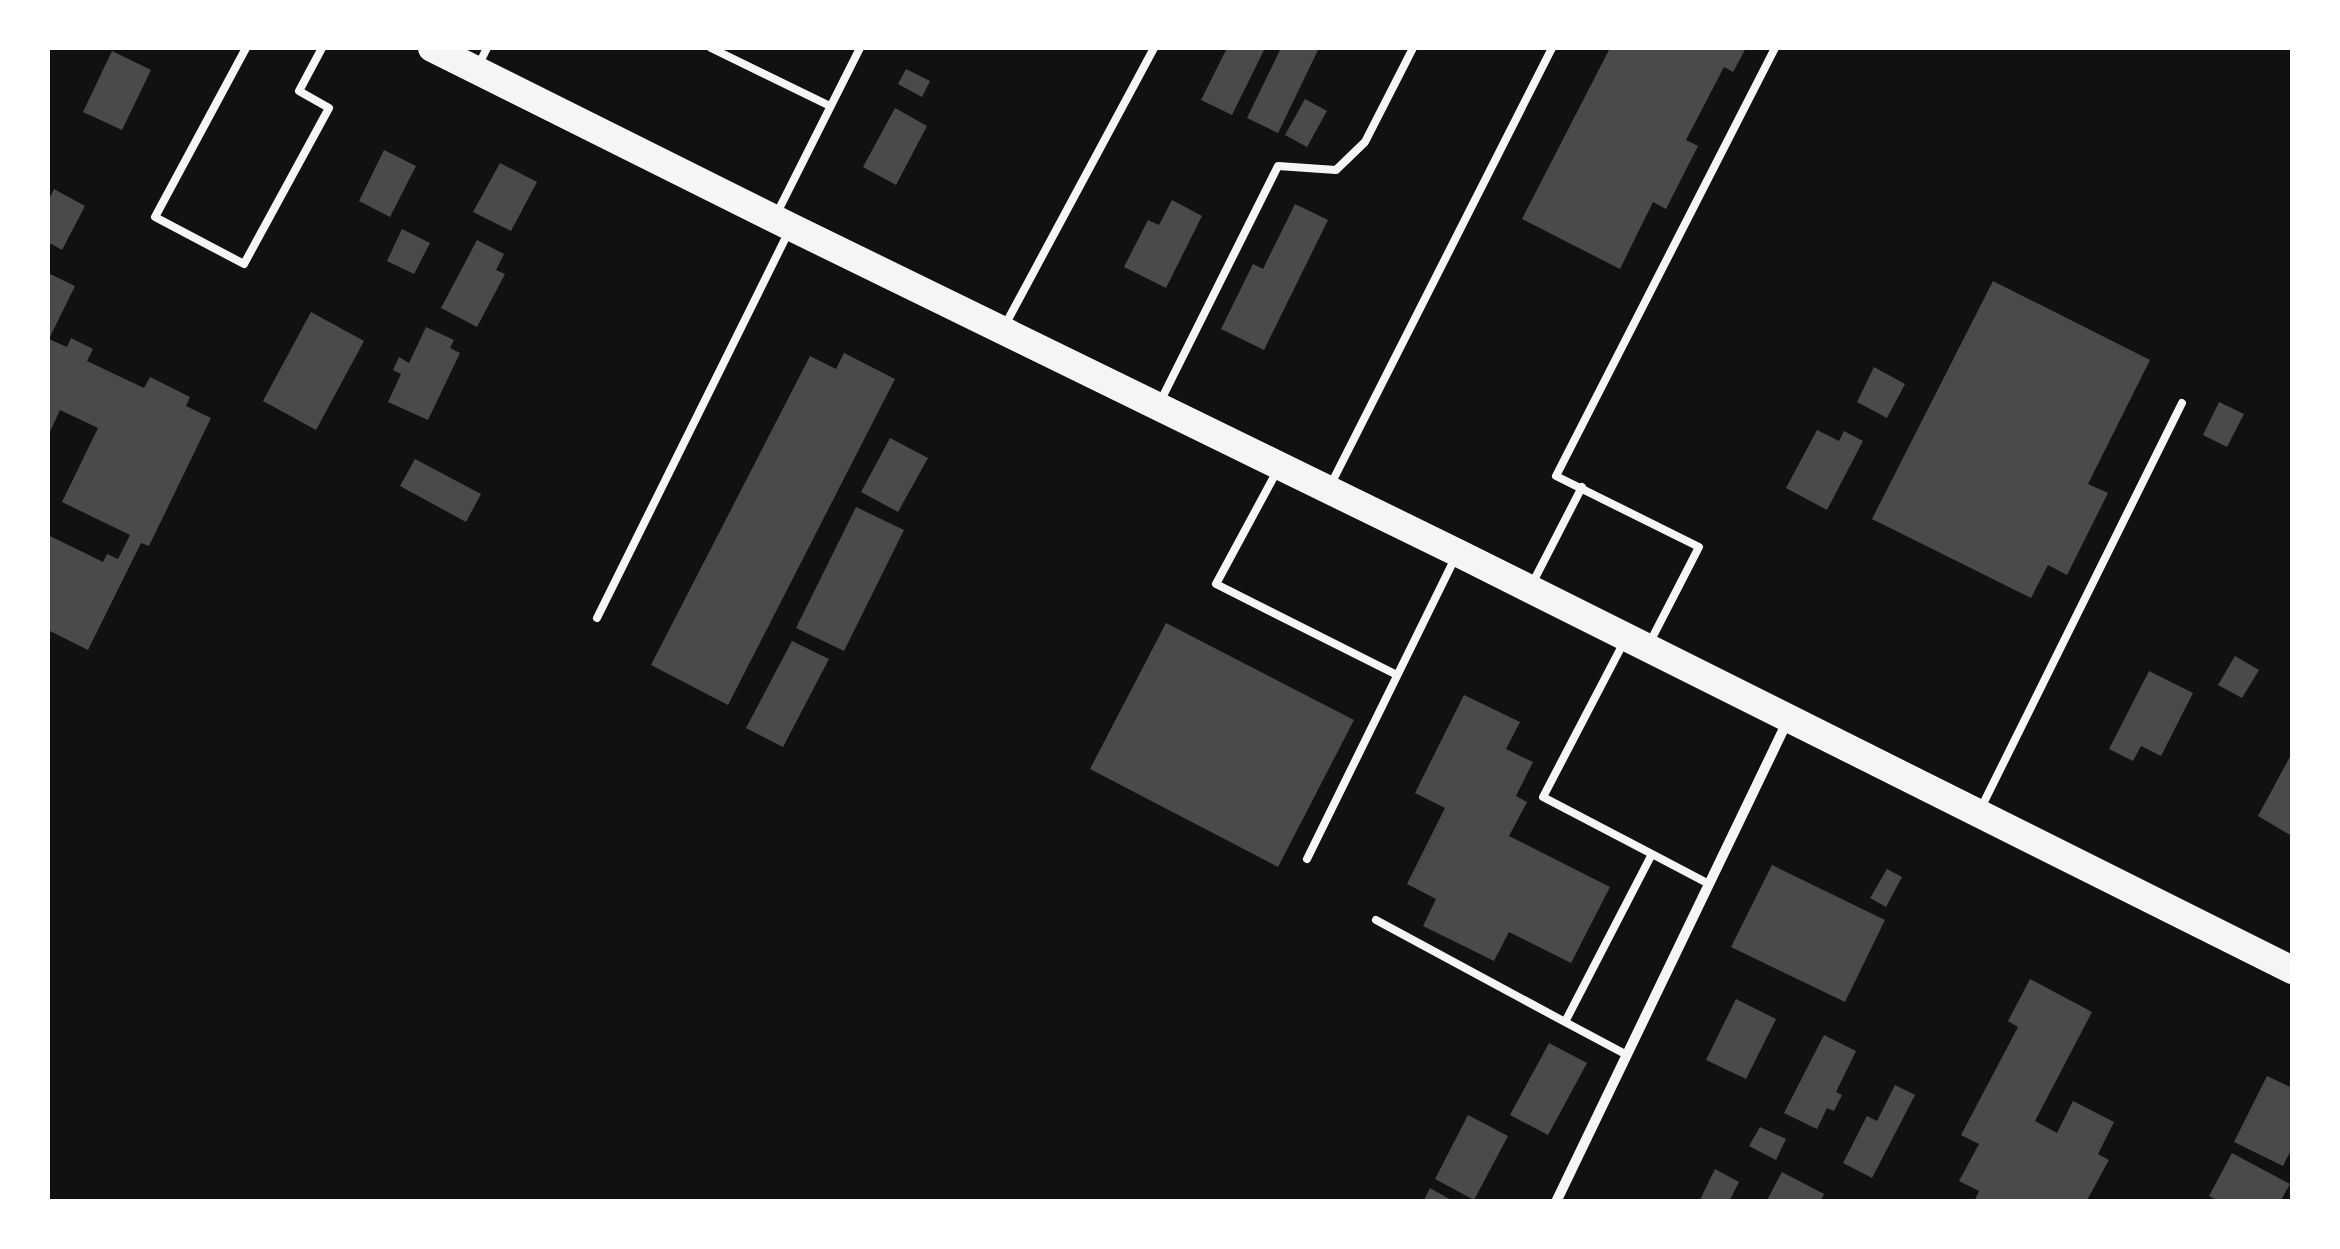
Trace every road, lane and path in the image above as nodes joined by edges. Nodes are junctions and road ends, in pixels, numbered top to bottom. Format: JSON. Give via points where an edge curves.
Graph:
{"nodes":[{"id":1,"x":246,"y":48,"type":"edge"},
{"id":2,"x":322,"y":48,"type":"edge"},
{"id":3,"x":432,"y":48,"type":"edge"},
{"id":4,"x":711,"y":48,"type":"edge"},
{"id":5,"x":860,"y":48,"type":"edge"},
{"id":6,"x":1154,"y":48,"type":"edge"},
{"id":7,"x":1413,"y":48,"type":"edge"},
{"id":8,"x":1552,"y":48,"type":"edge"},
{"id":9,"x":1776,"y":48,"type":"edge"},
{"id":10,"x":481,"y":58,"type":"edge"},
{"id":11,"x":830,"y":106,"type":"junction"},
{"id":12,"x":783,"y":223,"type":"junction"},
{"id":13,"x":1002,"y":330,"type":"junction"},
{"id":14,"x":2182,"y":403,"type":"dead end"},
{"id":15,"x":1158,"y":406,"type":"junction"},
{"id":16,"x":1280,"y":466,"type":"junction"},
{"id":17,"x":1582,"y":488,"type":"junction"},
{"id":18,"x":1328,"y":490,"type":"junction"},
{"id":19,"x":1458,"y":553,"type":"junction"},
{"id":20,"x":1530,"y":589,"type":"junction"},
{"id":21,"x":597,"y":618,"type":"dead end"},
{"id":22,"x":1637,"y":643,"type":"junction"},
{"id":23,"x":1397,"y":675,"type":"junction"},
{"id":24,"x":1789,"y":718,"type":"junction"},
{"id":25,"x":1978,"y":812,"type":"junction"},
{"id":26,"x":1652,"y":854,"type":"junction"},
{"id":27,"x":1307,"y":859,"type":"dead end"},
{"id":28,"x":1709,"y":884,"type":"junction"},
{"id":29,"x":1376,"y":920,"type":"dead end"},
{"id":30,"x":2292,"y":970,"type":"edge"},
{"id":31,"x":1564,"y":1022,"type":"junction"},
{"id":32,"x":1627,"y":1054,"type":"junction"},
{"id":33,"x":1556,"y":1202,"type":"edge"}],
"edges":[{"from":1,"to":2,"type":"lane","via":[[155,217],[244,264],[329,108],[299,91]]},
{"from":3,"to":10,"type":"highway"},
{"from":4,"to":11,"type":"lane"},
{"from":5,"to":11,"type":"lane"},
{"from":6,"to":13,"type":"lane"},
{"from":7,"to":15,"type":"lane","via":[[1365,142],[1336,170],[1278,166]]},
{"from":8,"to":18,"type":"lane"},
{"from":9,"to":17,"type":"lane","via":[[1556,476]]},
{"from":10,"to":12,"type":"highway"},
{"from":11,"to":12,"type":"lane"},
{"from":12,"to":13,"type":"highway"},
{"from":12,"to":21,"type":"lane"},
{"from":13,"to":15,"type":"highway"},
{"from":14,"to":25,"type":"lane"},
{"from":15,"to":16,"type":"highway"},
{"from":16,"to":18,"type":"highway"},
{"from":16,"to":23,"type":"lane","via":[[1216,584]]},
{"from":17,"to":20,"type":"lane"},
{"from":17,"to":22,"type":"lane","via":[[1699,547]]},
{"from":18,"to":19,"type":"highway"},
{"from":19,"to":20,"type":"highway"},
{"from":19,"to":23,"type":"lane"},
{"from":20,"to":22,"type":"highway"},
{"from":22,"to":24,"type":"highway"},
{"from":22,"to":26,"type":"lane","via":[[1543,797]]},
{"from":23,"to":27,"type":"lane"},
{"from":24,"to":25,"type":"highway"},
{"from":24,"to":28,"type":"street"},
{"from":25,"to":30,"type":"highway"},
{"from":26,"to":28,"type":"lane"},
{"from":26,"to":31,"type":"lane"},
{"from":28,"to":32,"type":"street"},
{"from":29,"to":31,"type":"lane"},
{"from":31,"to":32,"type":"lane"},
{"from":32,"to":33,"type":"street"}]}
